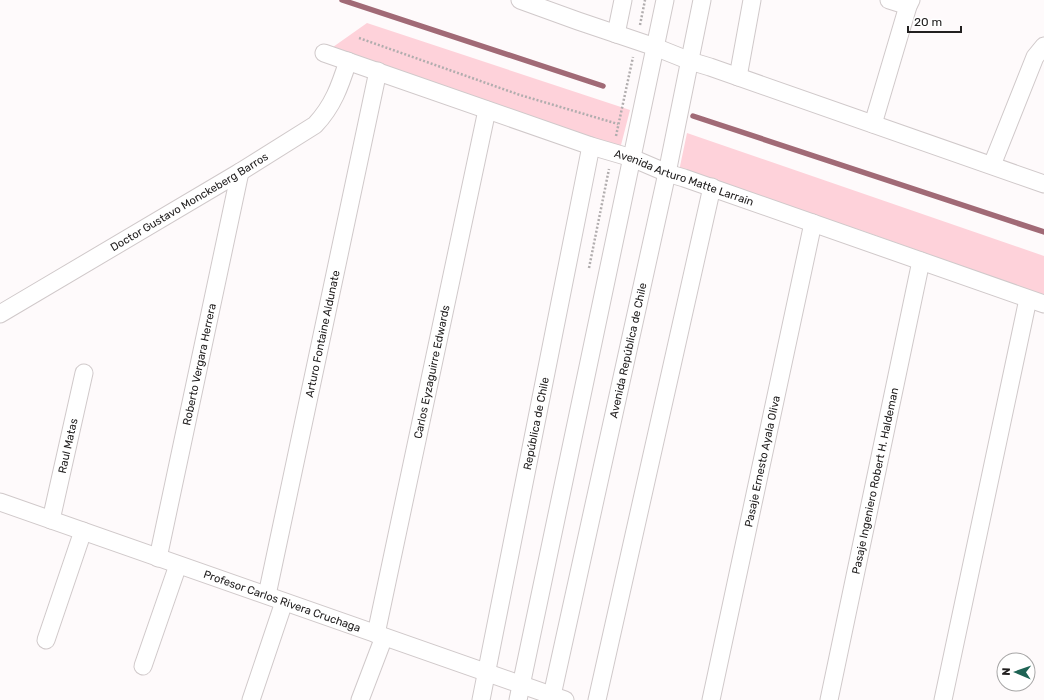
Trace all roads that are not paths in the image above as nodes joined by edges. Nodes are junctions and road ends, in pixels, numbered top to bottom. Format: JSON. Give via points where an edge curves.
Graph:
{"nodes":[{"id":1,"x":520,"y":0,"type":"edge"},
{"id":2,"x":623,"y":0,"type":"edge"},
{"id":3,"x":665,"y":0,"type":"edge"},
{"id":4,"x":702,"y":0,"type":"edge"},
{"id":5,"x":752,"y":0,"type":"edge"},
{"id":6,"x":889,"y":0,"type":"edge"},
{"id":7,"x":910,"y":3,"type":"edge"},
{"id":8,"x":616,"y":34,"type":"junction"},
{"id":9,"x":655,"y":47,"type":"junction"},
{"id":10,"x":324,"y":53,"type":"dead end"},
{"id":11,"x":1041,"y":54,"type":"edge"},
{"id":12,"x":348,"y":61,"type":"junction"},
{"id":13,"x":690,"y":61,"type":"junction"},
{"id":14,"x":378,"y":71,"type":"junction"},
{"id":15,"x":738,"y":77,"type":"junction"},
{"id":16,"x":487,"y":110,"type":"junction"},
{"id":17,"x":873,"y":124,"type":"junction"},
{"id":18,"x":591,"y":146,"type":"junction"},
{"id":19,"x":632,"y":158,"type":"junction"},
{"id":20,"x":992,"y":165,"type":"junction"},
{"id":21,"x":240,"y":172,"type":"junction"},
{"id":22,"x":667,"y":173,"type":"junction"},
{"id":23,"x":1044,"y":184,"type":"edge"},
{"id":24,"x":712,"y":187,"type":"junction"},
{"id":25,"x":813,"y":223,"type":"junction"},
{"id":26,"x":921,"y":261,"type":"junction"},
{"id":27,"x":1028,"y":299,"type":"junction"},
{"id":28,"x":1044,"y":304,"type":"edge"},
{"id":29,"x":0,"y":314,"type":"edge"},
{"id":30,"x":84,"y":373,"type":"dead end"},
{"id":31,"x":0,"y":502,"type":"edge"},
{"id":32,"x":51,"y":520,"type":"junction"},
{"id":33,"x":83,"y":531,"type":"junction"},
{"id":34,"x":158,"y":558,"type":"junction"},
{"id":35,"x":178,"y":565,"type":"junction"},
{"id":36,"x":267,"y":595,"type":"junction"},
{"id":37,"x":284,"y":602,"type":"junction"},
{"id":38,"x":380,"y":635,"type":"junction"},
{"id":39,"x":46,"y":640,"type":"dead end"},
{"id":40,"x":144,"y":666,"type":"dead end"},
{"id":41,"x":487,"y":673,"type":"junction"},
{"id":42,"x":520,"y":693,"type":"edge"},
{"id":43,"x":556,"y":698,"type":"edge"},
{"id":44,"x":251,"y":700,"type":"edge"},
{"id":45,"x":360,"y":700,"type":"edge"},
{"id":46,"x":481,"y":700,"type":"edge"},
{"id":47,"x":597,"y":700,"type":"edge"},
{"id":48,"x":711,"y":700,"type":"edge"},
{"id":49,"x":829,"y":700,"type":"edge"},
{"id":50,"x":943,"y":700,"type":"edge"}],
"edges":[{"from":1,"to":8,"type":"street"},
{"from":2,"to":8,"type":"street"},
{"from":3,"to":9,"type":"street"},
{"from":4,"to":13,"type":"street","name":"Avenida República de Chile"},
{"from":5,"to":15,"type":"street"},
{"from":6,"to":7,"type":"street"},
{"from":7,"to":17,"type":"street"},
{"from":8,"to":9,"type":"street"},
{"from":9,"to":13,"type":"street"},
{"from":9,"to":19,"type":"street"},
{"from":10,"to":12,"type":"street","name":"Avenida Arturo Matte Larrain"},
{"from":11,"to":20,"type":"street"},
{"from":12,"to":14,"type":"street","name":"Avenida Arturo Matte Larrain"},
{"from":12,"to":21,"type":"street","name":"Doctor Gustavo Monckeberg Barros","via":[[332,104],[323,117],[315,125]]},
{"from":13,"to":15,"type":"street"},
{"from":13,"to":22,"type":"street","name":"Avenida República de Chile"},
{"from":14,"to":16,"type":"street","name":"Avenida Arturo Matte Larrain"},
{"from":14,"to":36,"type":"street","name":"Arturo Fontaine Aldunate"},
{"from":15,"to":17,"type":"street"},
{"from":16,"to":18,"type":"street","name":"Avenida Arturo Matte Larrain"},
{"from":16,"to":38,"type":"street","name":"Carlos Eyzaguirre Edwards"},
{"from":17,"to":20,"type":"street"},
{"from":18,"to":19,"type":"street","name":"Avenida Arturo Matte Larrain"},
{"from":18,"to":41,"type":"street","name":"República de Chile"},
{"from":19,"to":22,"type":"street","name":"Avenida Arturo Matte Larrain"},
{"from":19,"to":42,"type":"street"},
{"from":20,"to":23,"type":"street"},
{"from":21,"to":29,"type":"street","name":"Doctor Gustavo Monckeberg Barros"},
{"from":21,"to":34,"type":"street","name":"Roberto Vergara Herrera"},
{"from":22,"to":24,"type":"street","name":"Avenida Arturo Matte Larrain"},
{"from":22,"to":43,"type":"street","name":"Avenida República de Chile"},
{"from":24,"to":25,"type":"street","name":"Avenida Arturo Matte Larrain"},
{"from":24,"to":47,"type":"street"},
{"from":25,"to":26,"type":"street","name":"Avenida Arturo Matte Larrain"},
{"from":25,"to":48,"type":"street","name":"Pasaje Ernesto Ayala Oliva"},
{"from":26,"to":27,"type":"street","name":"Avenida Arturo Matte Larrain"},
{"from":26,"to":49,"type":"street","name":"Pasaje Ingeniero Robert H. Haldeman"},
{"from":27,"to":28,"type":"street","name":"Avenida Arturo Matte Larrain"},
{"from":27,"to":50,"type":"street"},
{"from":30,"to":32,"type":"street","name":"Raul Matas"},
{"from":31,"to":32,"type":"street","name":"Profesor Carlos Rivera Cruchaga"},
{"from":32,"to":33,"type":"street","name":"Profesor Carlos Rivera Cruchaga"},
{"from":33,"to":34,"type":"street","name":"Profesor Carlos Rivera Cruchaga"},
{"from":33,"to":39,"type":"street"},
{"from":34,"to":35,"type":"street","name":"Profesor Carlos Rivera Cruchaga"},
{"from":35,"to":36,"type":"street","name":"Profesor Carlos Rivera Cruchaga"},
{"from":35,"to":40,"type":"street"},
{"from":36,"to":37,"type":"street","name":"Profesor Carlos Rivera Cruchaga"},
{"from":37,"to":38,"type":"street","name":"Profesor Carlos Rivera Cruchaga"},
{"from":37,"to":44,"type":"street"},
{"from":38,"to":41,"type":"street","name":"Profesor Carlos Rivera Cruchaga"},
{"from":38,"to":45,"type":"street","name":"Carlos Eyzaguirre Edwards"},
{"from":41,"to":42,"type":"street","name":"Profesor Carlos Rivera Cruchaga"},
{"from":41,"to":46,"type":"street","name":"República de Chile"},
{"from":42,"to":43,"type":"street","name":"Profesor Carlos Rivera Cruchaga"}]}
